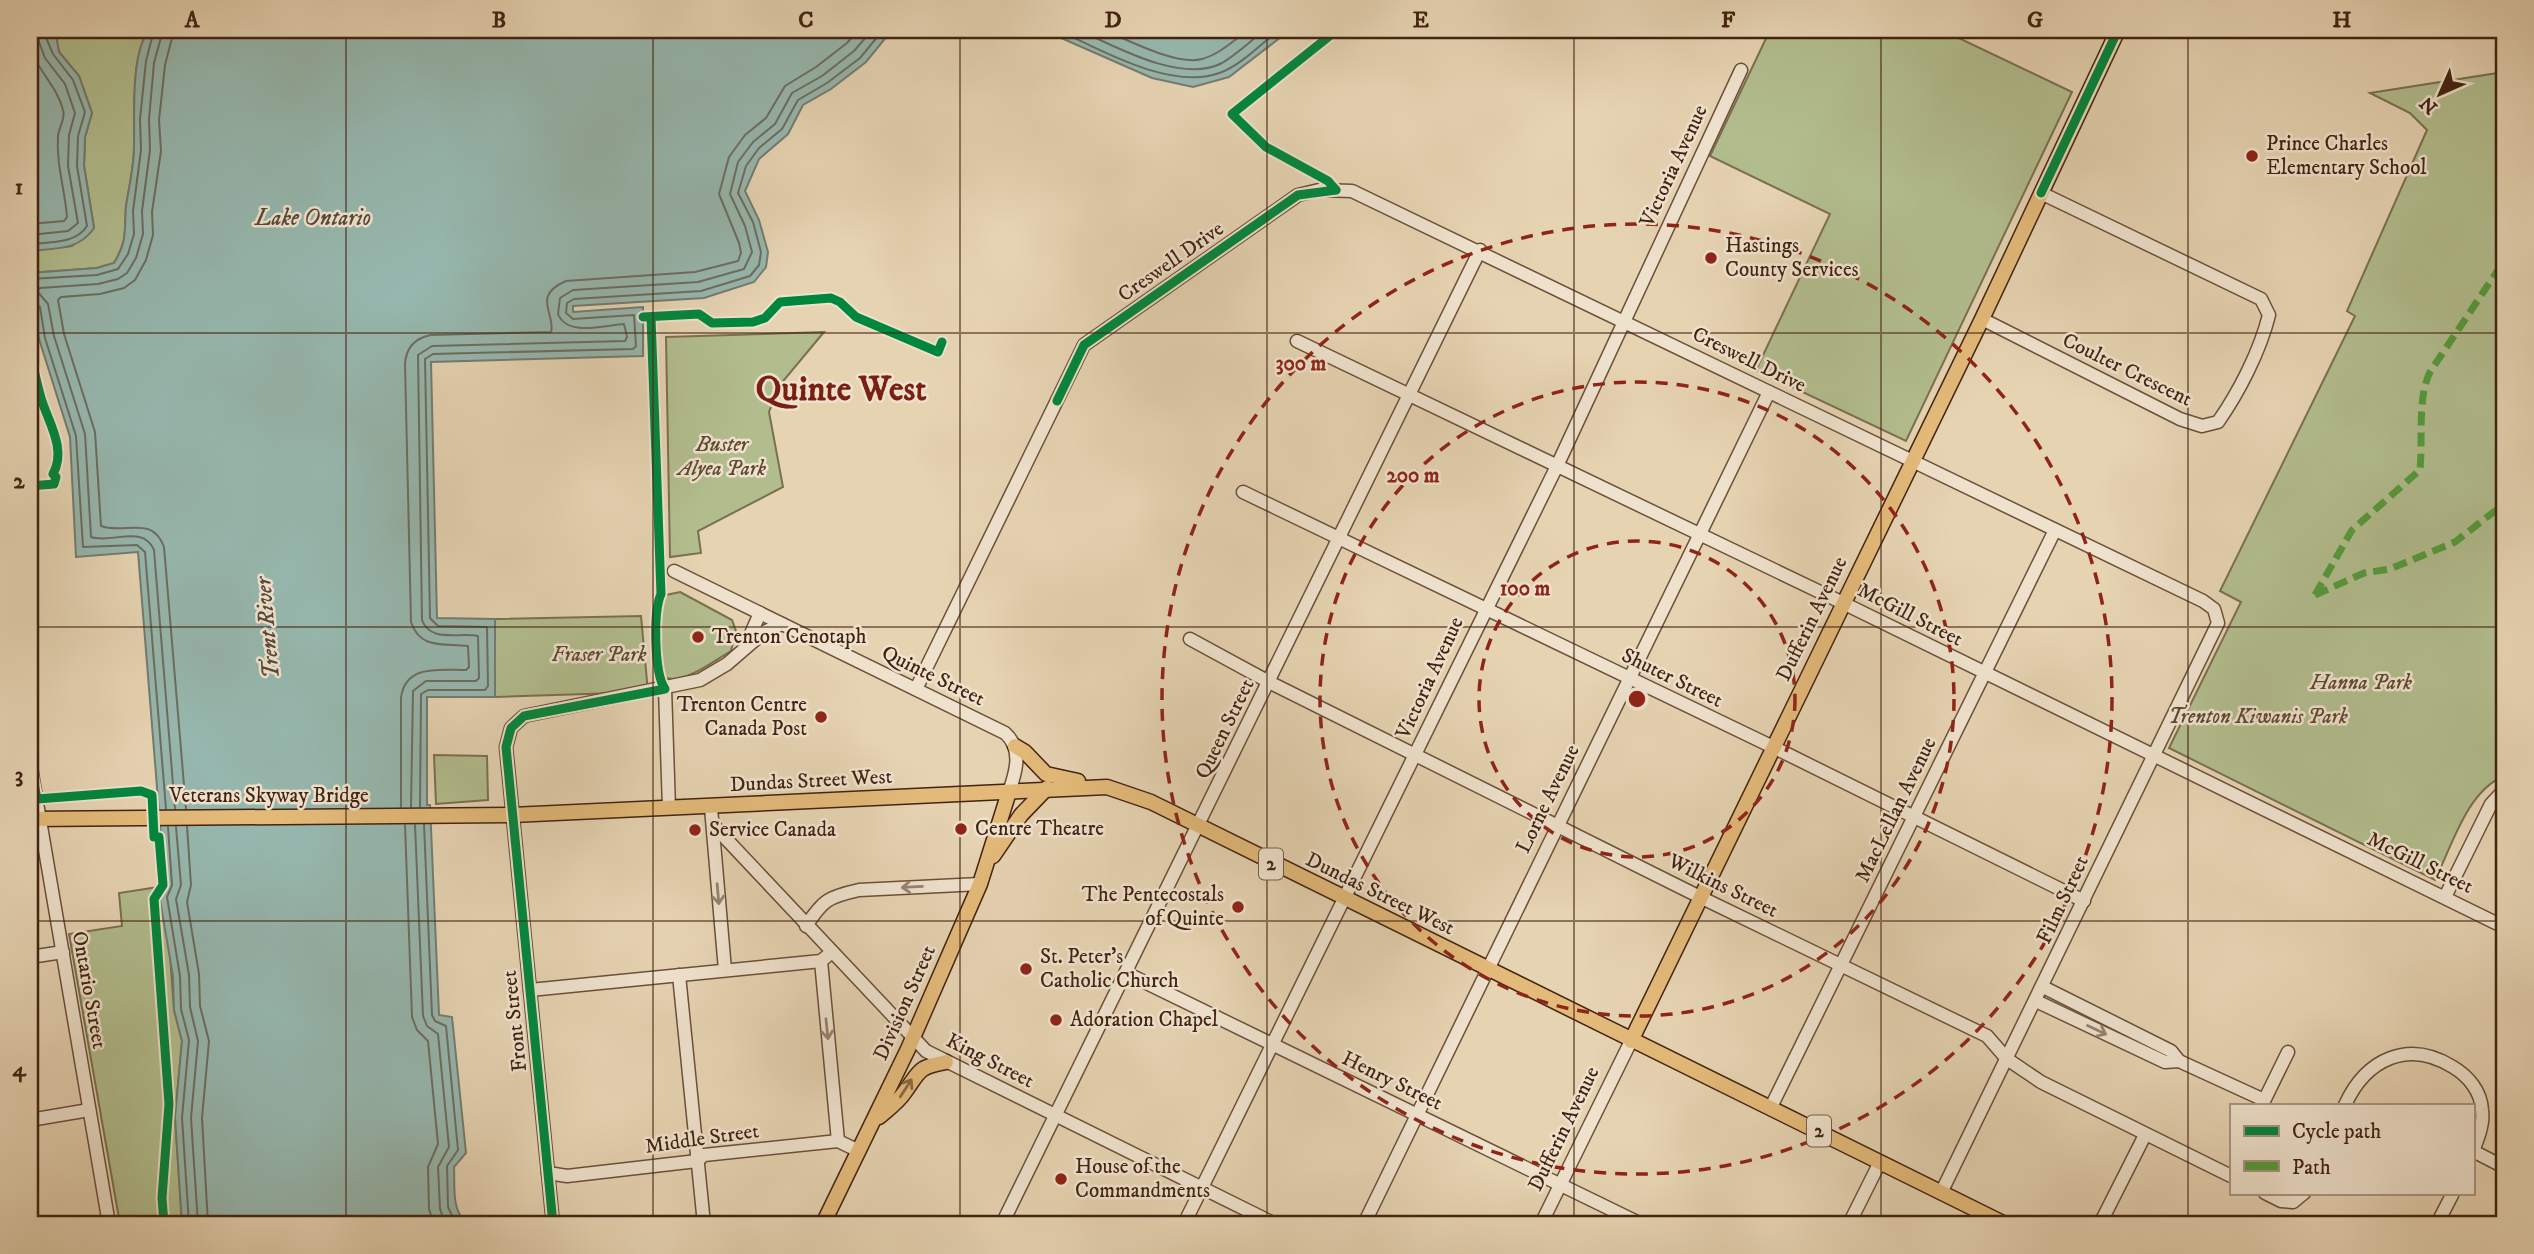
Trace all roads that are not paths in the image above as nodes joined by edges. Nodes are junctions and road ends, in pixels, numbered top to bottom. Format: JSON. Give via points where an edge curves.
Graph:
{"nodes":[{"id":1,"x":2118,"y":30,"type":"edge"},
{"id":2,"x":1741,"y":69,"type":"dead end"},
{"id":3,"x":2041,"y":193,"type":"junction"},
{"id":4,"x":1480,"y":250,"type":"junction"},
{"id":5,"x":1982,"y":318,"type":"junction"},
{"id":6,"x":1623,"y":320,"type":"junction"},
{"id":7,"x":1297,"y":341,"type":"dead end"},
{"id":8,"x":1769,"y":391,"type":"junction"},
{"id":9,"x":1411,"y":395,"type":"junction"},
{"id":10,"x":1912,"y":461,"type":"junction"},
{"id":11,"x":1556,"y":466,"type":"junction"},
{"id":12,"x":1243,"y":492,"type":"dead end"},
{"id":13,"x":2055,"y":530,"type":"junction"},
{"id":14,"x":1699,"y":535,"type":"junction"},
{"id":15,"x":1339,"y":538,"type":"junction"},
{"id":16,"x":674,"y":571,"type":"dead end"},
{"id":17,"x":1843,"y":603,"type":"junction"},
{"id":18,"x":1484,"y":610,"type":"junction"},
{"id":19,"x":760,"y":613,"type":"junction"},
{"id":20,"x":2218,"y":623,"type":"joint"},
{"id":21,"x":782,"y":624,"type":"junction"},
{"id":22,"x":1190,"y":639,"type":"dead end"},
{"id":23,"x":743,"y":651,"type":"junction"},
{"id":24,"x":1984,"y":673,"type":"junction"},
{"id":25,"x":1629,"y":678,"type":"junction"},
{"id":26,"x":1269,"y":682,"type":"junction"},
{"id":27,"x":916,"y":689,"type":"junction"},
{"id":28,"x":665,"y":690,"type":"junction"},
{"id":29,"x":1014,"y":746,"type":"junction"},
{"id":30,"x":1773,"y":747,"type":"junction"},
{"id":31,"x":2153,"y":754,"type":"junction"},
{"id":32,"x":1416,"y":755,"type":"junction"},
{"id":33,"x":30,"y":762,"type":"edge"},
{"id":34,"x":1093,"y":785,"type":"junction"},
{"id":35,"x":1047,"y":788,"type":"junction"},
{"id":36,"x":2504,"y":790,"type":"edge"},
{"id":37,"x":1009,"y":792,"type":"junction"},
{"id":38,"x":669,"y":808,"type":"junction"},
{"id":39,"x":711,"y":808,"type":"junction"},
{"id":40,"x":512,"y":815,"type":"junction"},
{"id":41,"x":442,"y":816,"type":"joint"},
{"id":42,"x":1914,"y":817,"type":"junction"},
{"id":43,"x":35,"y":819,"type":"edge"},
{"id":44,"x":1557,"y":824,"type":"junction"},
{"id":45,"x":714,"y":826,"type":"junction"},
{"id":46,"x":1198,"y":827,"type":"junction"},
{"id":47,"x":986,"y":866,"type":"junction"},
{"id":48,"x":980,"y":884,"type":"junction"},
{"id":49,"x":1700,"y":897,"type":"junction"},
{"id":50,"x":2445,"y":897,"type":"junction"},
{"id":51,"x":1345,"y":900,"type":"junction"},
{"id":52,"x":2084,"y":901,"type":"junction"},
{"id":53,"x":806,"y":926,"type":"junction"},
{"id":54,"x":2504,"y":927,"type":"edge"},
{"id":55,"x":63,"y":952,"type":"junction"},
{"id":56,"x":832,"y":952,"type":"junction"},
{"id":57,"x":30,"y":957,"type":"edge"},
{"id":58,"x":821,"y":961,"type":"junction"},
{"id":59,"x":1842,"y":965,"type":"junction"},
{"id":60,"x":725,"y":970,"type":"junction"},
{"id":61,"x":1487,"y":970,"type":"junction"},
{"id":62,"x":1126,"y":973,"type":"junction"},
{"id":63,"x":679,"y":975,"type":"junction"},
{"id":64,"x":2043,"y":987,"type":"junction"},
{"id":65,"x":530,"y":990,"type":"junction"},
{"id":66,"x":2036,"y":1002,"type":"junction"},
{"id":67,"x":913,"y":1037,"type":"junction"},
{"id":68,"x":1631,"y":1041,"type":"junction"},
{"id":69,"x":1272,"y":1045,"type":"junction"},
{"id":70,"x":2288,"y":1052,"type":"dead end"},
{"id":71,"x":2007,"y":1059,"type":"junction"},
{"id":72,"x":2179,"y":1061,"type":"junction"},
{"id":73,"x":946,"y":1062,"type":"junction"},
{"id":74,"x":2263,"y":1103,"type":"edge"},
{"id":75,"x":2346,"y":1104,"type":"edge"},
{"id":76,"x":1771,"y":1107,"type":"junction"},
{"id":77,"x":89,"y":1110,"type":"junction"},
{"id":78,"x":1416,"y":1115,"type":"junction"},
{"id":79,"x":1054,"y":1116,"type":"junction"},
{"id":80,"x":30,"y":1119,"type":"edge"},
{"id":81,"x":871,"y":1126,"type":"junction"},
{"id":82,"x":2146,"y":1135,"type":"junction"},
{"id":83,"x":838,"y":1141,"type":"junction"},
{"id":84,"x":2474,"y":1148,"type":"edge"},
{"id":85,"x":859,"y":1151,"type":"junction"},
{"id":86,"x":2474,"y":1152,"type":"edge"},
{"id":87,"x":697,"y":1161,"type":"junction"},
{"id":88,"x":1880,"y":1162,"type":"junction"},
{"id":89,"x":2504,"y":1167,"type":"edge"},
{"id":90,"x":2230,"y":1172,"type":"edge"},
{"id":91,"x":548,"y":1173,"type":"junction"},
{"id":92,"x":1560,"y":1184,"type":"junction"},
{"id":93,"x":1201,"y":1189,"type":"junction"},
{"id":94,"x":1941,"y":1193,"type":"junction"},
{"id":95,"x":2267,"y":1194,"type":"edge"},
{"id":96,"x":2303,"y":1194,"type":"edge"},
{"id":97,"x":2452,"y":1194,"type":"edge"},
{"id":98,"x":108,"y":1224,"type":"edge"},
{"id":99,"x":552,"y":1224,"type":"edge"},
{"id":100,"x":704,"y":1224,"type":"edge"},
{"id":101,"x":823,"y":1224,"type":"edge"},
{"id":102,"x":1002,"y":1224,"type":"edge"},
{"id":103,"x":1184,"y":1224,"type":"edge"},
{"id":104,"x":1275,"y":1224,"type":"edge"},
{"id":105,"x":1364,"y":1224,"type":"edge"},
{"id":106,"x":1541,"y":1224,"type":"edge"},
{"id":107,"x":1641,"y":1224,"type":"edge"},
{"id":108,"x":1849,"y":1224,"type":"edge"},
{"id":109,"x":2005,"y":1224,"type":"edge"},
{"id":110,"x":2100,"y":1224,"type":"edge"},
{"id":111,"x":2437,"y":1224,"type":"edge"}],
"edges":[{"from":1,"to":3,"type":"main road","name":"Dufferin Avenue"},
{"from":2,"to":6,"type":"street","name":"Victoria Avenue"},
{"from":3,"to":5,"type":"main road","name":"Dufferin Avenue"},
{"from":3,"to":5,"type":"street","name":"Coulter Crescent","via":[[2261,299],[2269,315],[2265,332],[2227,409],[2218,422],[2202,426]]},
{"from":4,"to":6,"type":"street","name":"Creswell Drive"},
{"from":4,"to":9,"type":"street","name":"Queen Street"},
{"from":4,"to":27,"type":"street","name":"Creswell Drive","via":[[1352,191],[1298,195],[1084,345]]},
{"from":5,"to":10,"type":"main road","name":"Dufferin Avenue"},
{"from":6,"to":8,"type":"street","name":"Creswell Drive"},
{"from":6,"to":11,"type":"street","name":"Victoria Avenue"},
{"from":7,"to":9,"type":"street","name":"McGill Street"},
{"from":8,"to":10,"type":"street","name":"Creswell Drive"},
{"from":8,"to":14,"type":"street","name":"Lorne Avenue"},
{"from":9,"to":11,"type":"street","name":"McGill Street"},
{"from":9,"to":15,"type":"street","name":"Queen Street"},
{"from":10,"to":13,"type":"street","name":"Creswell Drive"},
{"from":10,"to":17,"type":"main road","name":"Dufferin Avenue"},
{"from":11,"to":14,"type":"street","name":"McGill Street"},
{"from":11,"to":18,"type":"street","name":"Victoria Avenue"},
{"from":12,"to":15,"type":"street","name":"Shuter Street"},
{"from":13,"to":20,"type":"street","name":"Creswell Drive","via":[[2203,601],[2214,608]]},
{"from":13,"to":24,"type":"street","name":"MacLellan Avenue"},
{"from":14,"to":17,"type":"street","name":"McGill Street"},
{"from":14,"to":25,"type":"street","name":"Lorne Avenue"},
{"from":15,"to":18,"type":"street","name":"Shuter Street"},
{"from":15,"to":26,"type":"street","name":"Queen Street"},
{"from":16,"to":19,"type":"street","name":"Quinte Street"},
{"from":17,"to":24,"type":"street","name":"McGill Street"},
{"from":17,"to":30,"type":"main road","name":"Dufferin Avenue"},
{"from":18,"to":25,"type":"street","name":"Shuter Street"},
{"from":18,"to":32,"type":"street","name":"Victoria Avenue"},
{"from":19,"to":21,"type":"street","name":"Quinte Street"},
{"from":19,"to":23,"type":"street"},
{"from":20,"to":31,"type":"street","name":"Film Street"},
{"from":21,"to":23,"type":"street","name":"Front Street","via":[[764,632]]},
{"from":21,"to":27,"type":"street","name":"Quinte Street"},
{"from":22,"to":26,"type":"street","name":"Wilkins Street"},
{"from":23,"to":28,"type":"street","name":"Front Street","via":[[700,680]]},
{"from":24,"to":31,"type":"street","name":"McGill Street"},
{"from":24,"to":42,"type":"street","name":"MacLellan Avenue"},
{"from":25,"to":30,"type":"street","name":"Shuter Street"},
{"from":25,"to":44,"type":"street","name":"Lorne Avenue"},
{"from":26,"to":32,"type":"street","name":"Wilkins Street"},
{"from":26,"to":46,"type":"street","name":"Queen Street"},
{"from":27,"to":29,"type":"street","name":"Quinte Street","via":[[1005,733]]},
{"from":28,"to":38,"type":"street"},
{"from":28,"to":40,"type":"street","name":"Front Street","via":[[524,716],[510,728],[506,747]]},
{"from":29,"to":34,"type":"main road","via":[[1046,774]]},
{"from":29,"to":37,"type":"street","via":[[1016,772]]},
{"from":30,"to":42,"type":"street","name":"Shuter Street"},
{"from":30,"to":49,"type":"main road","name":"Dufferin Avenue"},
{"from":31,"to":50,"type":"street","name":"McGill Street"},
{"from":31,"to":52,"type":"street","name":"Film Street"},
{"from":32,"to":44,"type":"street","name":"Wilkins Street"},
{"from":32,"to":51,"type":"street","name":"Victoria Avenue"},
{"from":33,"to":43,"type":"street","name":"Ontario Street"},
{"from":34,"to":35,"type":"main road","name":"Dundas Street West","number":"2"},
{"from":34,"to":46,"type":"main road","name":"Dundas Street West","number":"2","via":[[1122,791]]},
{"from":35,"to":37,"type":"main road","name":"Dundas Street West","number":"2"},
{"from":35,"to":47,"type":"main road","via":[[1020,815]]},
{"from":36,"to":50,"type":"street","via":[[2491,804]]},
{"from":37,"to":39,"type":"main road","name":"Dundas Street West"},
{"from":37,"to":47,"type":"main road","name":"Division Street"},
{"from":38,"to":39,"type":"main road","name":"Dundas Street West"},
{"from":38,"to":40,"type":"main road","name":"Dundas Street West"},
{"from":39,"to":45,"type":"street"},
{"from":40,"to":41,"type":"main road","name":"Dundas Street West"},
{"from":40,"to":65,"type":"street","name":"Front Street"},
{"from":41,"to":43,"type":"main road","name":"Veterans Skyway Bridge"},
{"from":42,"to":52,"type":"street","name":"Shuter Street"},
{"from":42,"to":59,"type":"street","name":"MacLellan Avenue"},
{"from":43,"to":55,"type":"street","name":"Ontario Street"},
{"from":44,"to":49,"type":"street","name":"Wilkins Street"},
{"from":44,"to":61,"type":"street","name":"Lorne Avenue"},
{"from":45,"to":53,"type":"street","name":"King Street"},
{"from":45,"to":60,"type":"street","one_way":true},
{"from":46,"to":51,"type":"main road","name":"Dundas Street West","number":"2"},
{"from":46,"to":62,"type":"street","name":"Queen Street"},
{"from":47,"to":48,"type":"main road","name":"Division Street"},
{"from":48,"to":53,"type":"street","one_way":true,"via":[[859,890],[826,899]]},
{"from":48,"to":67,"type":"main road","name":"Division Street"},
{"from":49,"to":59,"type":"street","name":"Wilkins Street"},
{"from":49,"to":68,"type":"main road","name":"Dufferin Avenue"},
{"from":50,"to":54,"type":"street","name":"McGill Street"},
{"from":51,"to":61,"type":"main road","name":"Dundas Street West","number":"2"},
{"from":51,"to":69,"type":"street","name":"Victoria Avenue"},
{"from":52,"to":64,"type":"street","name":"Film Street"},
{"from":53,"to":56,"type":"street","name":"King Street"},
{"from":55,"to":57,"type":"street"},
{"from":55,"to":77,"type":"street","name":"Ontario Street"},
{"from":56,"to":58,"type":"street"},
{"from":56,"to":67,"type":"street","name":"King Street"},
{"from":58,"to":60,"type":"street"},
{"from":58,"to":83,"type":"street","one_way":true},
{"from":59,"to":71,"type":"street","name":"Wilkins Street","via":[[1987,1036]]},
{"from":59,"to":76,"type":"street","name":"MacLellan Avenue"},
{"from":60,"to":63,"type":"street"},
{"from":61,"to":68,"type":"main road","name":"Dundas Street West","number":"2"},
{"from":61,"to":78,"type":"street","name":"Lorne Avenue"},
{"from":62,"to":69,"type":"street","name":"Henry Street"},
{"from":62,"to":79,"type":"street","name":"Queen Street"},
{"from":63,"to":65,"type":"street"},
{"from":63,"to":87,"type":"street"},
{"from":64,"to":66,"type":"street","name":"Film Street"},
{"from":64,"to":72,"type":"street","via":[[2171,1051]]},
{"from":65,"to":91,"type":"street","name":"Front Street"},
{"from":66,"to":71,"type":"street","name":"Film Street"},
{"from":66,"to":72,"type":"street","one_way":true,"via":[[2165,1062]]},
{"from":67,"to":73,"type":"street","name":"King Street"},
{"from":67,"to":81,"type":"main road","name":"Division Street"},
{"from":68,"to":76,"type":"main road","name":"Dundas Street West","number":"2"},
{"from":68,"to":92,"type":"street","name":"Dufferin Avenue"},
{"from":69,"to":78,"type":"street","name":"Henry Street"},
{"from":69,"to":93,"type":"street","name":"Victoria Avenue"},
{"from":70,"to":74,"type":"street"},
{"from":71,"to":82,"type":"street","name":"Wilkins Street","via":[[2041,1083]]},
{"from":71,"to":94,"type":"street","name":"Film Street"},
{"from":72,"to":74,"type":"street"},
{"from":73,"to":79,"type":"street","name":"King Street"},
{"from":81,"to":73,"type":"main road","one_way":true,"via":[[921,1069]]},
{"from":75,"to":84,"type":"street","via":[[2370,1068],[2401,1054],[2433,1056],[2473,1084],[2483,1108]]},
{"from":76,"to":88,"type":"main road","name":"Dundas Street West","number":"2"},
{"from":77,"to":80,"type":"street"},
{"from":77,"to":98,"type":"street","name":"Ontario Street"},
{"from":78,"to":92,"type":"street","name":"Henry Street"},
{"from":78,"to":105,"type":"street","name":"Lorne Avenue"},
{"from":79,"to":93,"type":"street","name":"King Street"},
{"from":79,"to":102,"type":"street","name":"Queen Street"},
{"from":81,"to":85,"type":"main road","name":"Division Street"},
{"from":82,"to":90,"type":"street","name":"Wilkins Street"},
{"from":82,"to":110,"type":"street"},
{"from":83,"to":85,"type":"street"},
{"from":83,"to":87,"type":"street","name":"Middle Street","via":[[704,1155]]},
{"from":85,"to":101,"type":"main road","name":"Division Street"},
{"from":86,"to":89,"type":"street"},
{"from":87,"to":91,"type":"street","name":"Middle Street","via":[[567,1176]]},
{"from":87,"to":100,"type":"street"},
{"from":88,"to":94,"type":"main road","name":"Dundas Street West","number":"2"},
{"from":88,"to":108,"type":"street"},
{"from":91,"to":99,"type":"street","name":"Front Street"},
{"from":92,"to":106,"type":"street","name":"Dufferin Avenue"},
{"from":92,"to":107,"type":"street","name":"Henry Street"},
{"from":93,"to":103,"type":"street","name":"Victoria Avenue"},
{"from":93,"to":104,"type":"street","name":"King Street"},
{"from":94,"to":109,"type":"main road","name":"Dundas Street West","number":"2"},
{"from":95,"to":96,"type":"street","via":[[2293,1202]]},
{"from":97,"to":111,"type":"street"}]}
